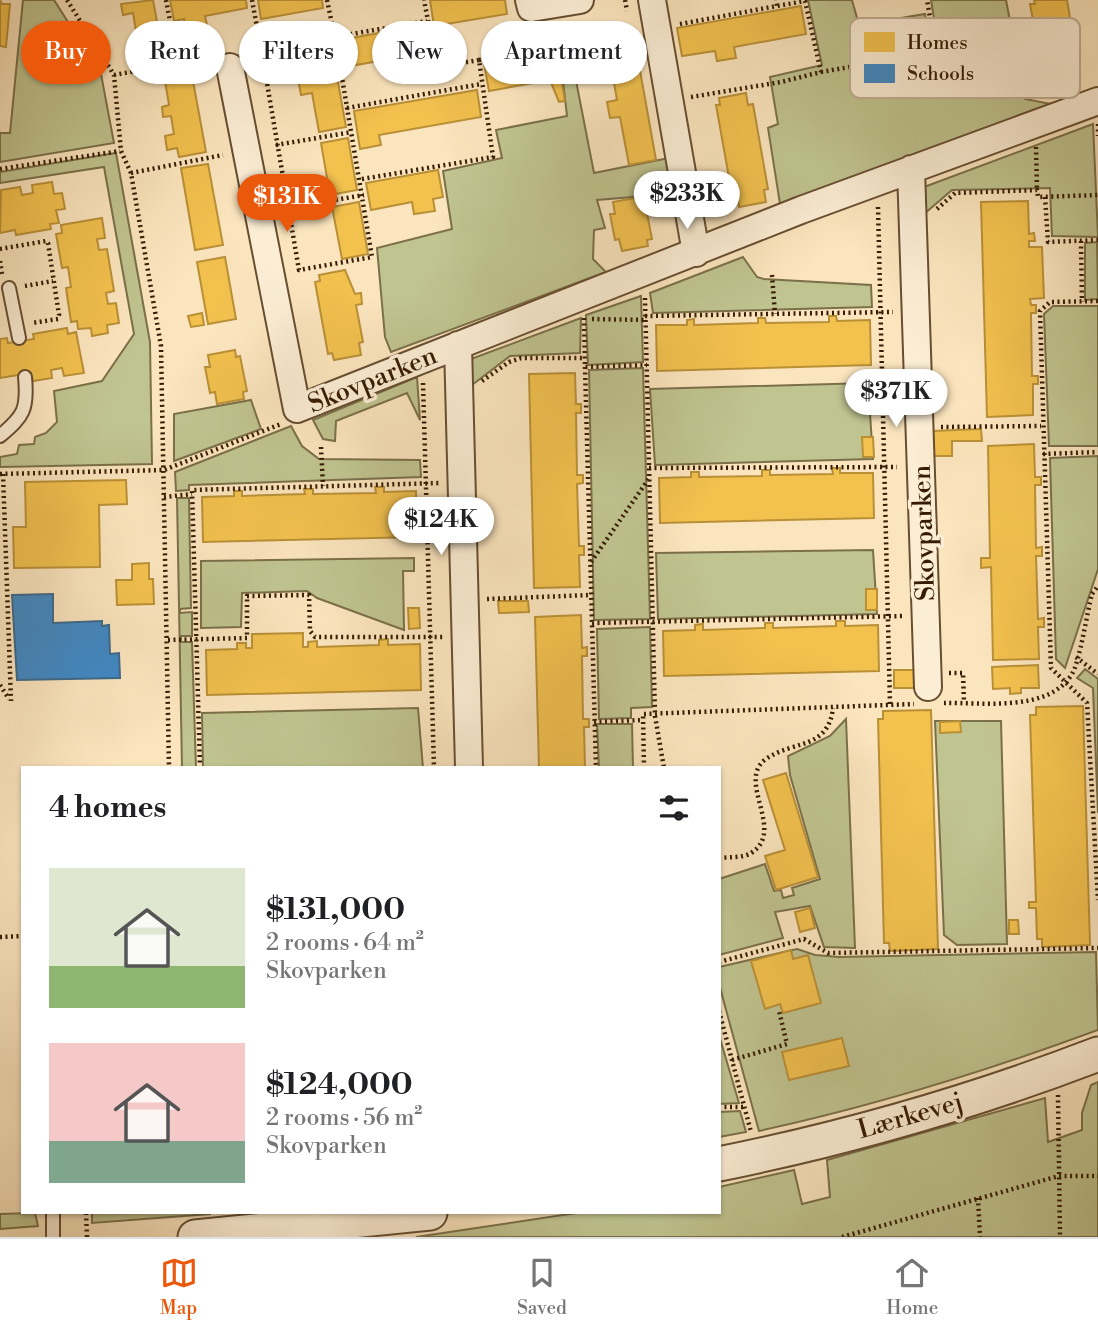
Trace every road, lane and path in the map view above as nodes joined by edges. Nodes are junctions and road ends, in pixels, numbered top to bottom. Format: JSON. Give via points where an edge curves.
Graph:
{"nodes":[{"id":1,"x":67,"y":0,"type":"edge"},
{"id":2,"x":166,"y":0,"type":"edge"},
{"id":3,"x":252,"y":0,"type":"edge"},
{"id":4,"x":327,"y":0,"type":"edge"},
{"id":5,"x":424,"y":0,"type":"edge"},
{"id":6,"x":529,"y":0,"type":"edge"},
{"id":7,"x":580,"y":0,"type":"edge"},
{"id":8,"x":652,"y":0,"type":"edge"},
{"id":9,"x":927,"y":0,"type":"edge"},
{"id":10,"x":776,"y":3,"type":"edge"},
{"id":11,"x":930,"y":18,"type":"edge"},
{"id":12,"x":170,"y":21,"type":"edge"},
{"id":13,"x":256,"y":21,"type":"edge"},
{"id":14,"x":331,"y":21,"type":"edge"},
{"id":15,"x":427,"y":21,"type":"edge"},
{"id":16,"x":657,"y":28,"type":"junction"},
{"id":17,"x":479,"y":60,"type":"junction"},
{"id":18,"x":467,"y":62,"type":"edge"},
{"id":19,"x":239,"y":65,"type":"edge"},
{"id":20,"x":225,"y":67,"type":"edge"},
{"id":21,"x":230,"y":67,"type":"junction"},
{"id":22,"x":850,"y":67,"type":"edge"},
{"id":23,"x":821,"y":72,"type":"junction"},
{"id":24,"x":125,"y":73,"type":"edge"},
{"id":25,"x":114,"y":75,"type":"junction"},
{"id":26,"x":267,"y":84,"type":"edge"},
{"id":27,"x":343,"y":84,"type":"edge"},
{"id":28,"x":481,"y":84,"type":"junction"},
{"id":29,"x":669,"y":100,"type":"junction"},
{"id":30,"x":1098,"y":101,"type":"edge"},
{"id":31,"x":347,"y":108,"type":"junction"},
{"id":32,"x":121,"y":150,"type":"junction"},
{"id":33,"x":0,"y":169,"type":"edge"},
{"id":34,"x":911,"y":169,"type":"junction"},
{"id":35,"x":361,"y":179,"type":"junction"},
{"id":36,"x":878,"y":181,"type":"junction"},
{"id":37,"x":363,"y":195,"type":"junction"},
{"id":38,"x":1098,"y":195,"type":"edge"},
{"id":39,"x":1045,"y":197,"type":"junction"},
{"id":40,"x":289,"y":208,"type":"junction"},
{"id":41,"x":259,"y":213,"type":"junction"},
{"id":42,"x":912,"y":222,"type":"junction"},
{"id":43,"x":1098,"y":240,"type":"edge"},
{"id":44,"x":1081,"y":241,"type":"junction"},
{"id":45,"x":0,"y":249,"type":"edge"},
{"id":46,"x":696,"y":253,"type":"junction"},
{"id":47,"x":646,"y":273,"type":"junction"},
{"id":48,"x":772,"y":275,"type":"dead end"},
{"id":49,"x":9,"y":288,"type":"dead end"},
{"id":50,"x":1098,"y":301,"type":"edge"},
{"id":51,"x":1082,"y":302,"type":"junction"},
{"id":52,"x":915,"y":311,"type":"junction"},
{"id":53,"x":881,"y":312,"type":"junction"},
{"id":54,"x":775,"y":314,"type":"junction"},
{"id":55,"x":646,"y":318,"type":"junction"},
{"id":56,"x":18,"y":332,"type":"joint"},
{"id":57,"x":458,"y":345,"type":"junction"},
{"id":58,"x":422,"y":358,"type":"junction"},
{"id":59,"x":585,"y":358,"type":"junction"},
{"id":60,"x":647,"y":365,"type":"junction"},
{"id":61,"x":585,"y":367,"type":"junction"},
{"id":62,"x":25,"y":377,"type":"dead end"},
{"id":63,"x":461,"y":396,"type":"junction"},
{"id":64,"x":297,"y":410,"type":"junction"},
{"id":65,"x":1041,"y":426,"type":"junction"},
{"id":66,"x":919,"y":427,"type":"junction"},
{"id":67,"x":0,"y":436,"type":"edge"},
{"id":68,"x":321,"y":447,"type":"dead end"},
{"id":69,"x":1098,"y":452,"type":"edge"},
{"id":70,"x":1043,"y":454,"type":"junction"},
{"id":71,"x":885,"y":467,"type":"junction"},
{"id":72,"x":920,"y":467,"type":"junction"},
{"id":73,"x":649,"y":468,"type":"junction"},
{"id":74,"x":164,"y":470,"type":"junction"},
{"id":75,"x":2,"y":474,"type":"edge"},
{"id":76,"x":650,"y":477,"type":"junction"},
{"id":77,"x":463,"y":482,"type":"junction"},
{"id":78,"x":426,"y":483,"type":"junction"},
{"id":79,"x":323,"y":486,"type":"junction"},
{"id":80,"x":192,"y":494,"type":"junction"},
{"id":81,"x":164,"y":497,"type":"junction"},
{"id":82,"x":590,"y":563,"type":"junction"},
{"id":83,"x":1098,"y":586,"type":"edge"},
{"id":84,"x":0,"y":588,"type":"edge"},
{"id":85,"x":7,"y":588,"type":"junction"},
{"id":86,"x":591,"y":596,"type":"junction"},
{"id":87,"x":466,"y":599,"type":"junction"},
{"id":88,"x":926,"y":616,"type":"junction"},
{"id":89,"x":888,"y":617,"type":"junction"},
{"id":90,"x":653,"y":622,"type":"junction"},
{"id":91,"x":592,"y":623,"type":"junction"},
{"id":92,"x":466,"y":637,"type":"junction"},
{"id":93,"x":430,"y":638,"type":"junction"},
{"id":94,"x":197,"y":639,"type":"junction"},
{"id":95,"x":168,"y":640,"type":"junction"},
{"id":96,"x":1076,"y":657,"type":"junction"},
{"id":97,"x":1098,"y":674,"type":"edge"},
{"id":98,"x":1064,"y":681,"type":"junction"},
{"id":99,"x":0,"y":685,"type":"edge"},
{"id":100,"x":932,"y":698,"type":"junction"},
{"id":101,"x":890,"y":705,"type":"junction"},
{"id":102,"x":833,"y":708,"type":"junction"},
{"id":103,"x":655,"y":716,"type":"junction"},
{"id":104,"x":643,"y":720,"type":"junction"},
{"id":105,"x":594,"y":722,"type":"junction"},
{"id":106,"x":169,"y":766,"type":"edge"},
{"id":107,"x":200,"y":766,"type":"edge"},
{"id":108,"x":434,"y":766,"type":"edge"},
{"id":109,"x":470,"y":766,"type":"edge"},
{"id":110,"x":596,"y":766,"type":"edge"},
{"id":111,"x":644,"y":766,"type":"edge"},
{"id":112,"x":664,"y":766,"type":"edge"},
{"id":113,"x":721,"y":858,"type":"edge"},
{"id":114,"x":1098,"y":900,"type":"edge"},
{"id":115,"x":21,"y":936,"type":"edge"},
{"id":116,"x":0,"y":937,"type":"edge"},
{"id":117,"x":1098,"y":948,"type":"edge"},
{"id":118,"x":721,"y":961,"type":"edge"},
{"id":119,"x":779,"y":1011,"type":"dead end"},
{"id":120,"x":721,"y":1019,"type":"edge"},
{"id":121,"x":1098,"y":1054,"type":"edge"},
{"id":122,"x":732,"y":1060,"type":"junction"},
{"id":123,"x":1057,"y":1070,"type":"junction"},
{"id":124,"x":721,"y":1107,"type":"edge"},
{"id":125,"x":744,"y":1107,"type":"junction"},
{"id":126,"x":758,"y":1157,"type":"junction"},
{"id":127,"x":721,"y":1164,"type":"edge"},
{"id":128,"x":1059,"y":1176,"type":"junction"},
{"id":129,"x":1098,"y":1176,"type":"edge"},
{"id":130,"x":978,"y":1198,"type":"junction"},
{"id":131,"x":53,"y":1214,"type":"edge"},
{"id":132,"x":86,"y":1214,"type":"edge"},
{"id":133,"x":420,"y":1214,"type":"edge"},
{"id":134,"x":53,"y":1237,"type":"edge"},
{"id":135,"x":87,"y":1237,"type":"edge"},
{"id":136,"x":195,"y":1237,"type":"edge"},
{"id":137,"x":842,"y":1237,"type":"edge"},
{"id":138,"x":980,"y":1237,"type":"edge"},
{"id":139,"x":1060,"y":1237,"type":"edge"}],
"edges":[{"from":1,"to":25,"type":"path"},
{"from":2,"to":12,"type":"path"},
{"from":3,"to":13,"type":"path"},
{"from":4,"to":14,"type":"path"},
{"from":5,"to":15,"type":"path"},
{"from":6,"to":7,"type":"street","via":[[531,8]]},
{"from":8,"to":16,"type":"street"},
{"from":9,"to":11,"type":"path"},
{"from":10,"to":16,"type":"path"},
{"from":10,"to":23,"type":"path","via":[[806,1]]},
{"from":16,"to":17,"type":"path"},
{"from":16,"to":29,"type":"street"},
{"from":17,"to":18,"type":"path"},
{"from":17,"to":28,"type":"path"},
{"from":19,"to":21,"type":"path"},
{"from":20,"to":21,"type":"path"},
{"from":21,"to":41,"type":"street","name":"Skovparken"},
{"from":22,"to":23,"type":"path"},
{"from":23,"to":29,"type":"path"},
{"from":24,"to":25,"type":"path"},
{"from":25,"to":32,"type":"path"},
{"from":26,"to":40,"type":"path"},
{"from":27,"to":31,"type":"path"},
{"from":28,"to":31,"type":"path"},
{"from":28,"to":35,"type":"path","via":[[493,156]]},
{"from":29,"to":46,"type":"street"},
{"from":30,"to":34,"type":"street","name":"Skovparken"},
{"from":31,"to":35,"type":"path"},
{"from":32,"to":33,"type":"path"},
{"from":32,"to":74,"type":"path","via":[[131,173],[161,346]]},
{"from":34,"to":36,"type":"street","name":"Skovparken"},
{"from":34,"to":42,"type":"street","name":"Skovparken"},
{"from":35,"to":37,"type":"path"},
{"from":36,"to":46,"type":"street","name":"Skovparken"},
{"from":36,"to":53,"type":"path"},
{"from":37,"to":40,"type":"path"},
{"from":37,"to":40,"type":"path","via":[[372,257],[299,270]]},
{"from":38,"to":39,"type":"path"},
{"from":39,"to":42,"type":"path","via":[[1038,197],[1037,190],[955,193],[924,220]]},
{"from":39,"to":44,"type":"path","via":[[1048,242]]},
{"from":40,"to":41,"type":"path"},
{"from":41,"to":64,"type":"street","name":"Skovparken"},
{"from":42,"to":52,"type":"street","name":"Skovparken"},
{"from":43,"to":44,"type":"path"},
{"from":44,"to":51,"type":"path"},
{"from":45,"to":56,"type":"path","via":[[48,243],[58,319]]},
{"from":46,"to":47,"type":"street","name":"Skovparken"},
{"from":47,"to":55,"type":"path"},
{"from":47,"to":57,"type":"street","name":"Skovparken"},
{"from":48,"to":54,"type":"path"},
{"from":49,"to":56,"type":"lane"},
{"from":50,"to":51,"type":"path"},
{"from":51,"to":65,"type":"path","via":[[1050,302],[1040,311]]},
{"from":52,"to":53,"type":"path"},
{"from":52,"to":66,"type":"street","name":"Skovparken"},
{"from":53,"to":54,"type":"path"},
{"from":53,"to":71,"type":"path"},
{"from":54,"to":55,"type":"path"},
{"from":55,"to":59,"type":"path","via":[[599,321],[584,315]]},
{"from":55,"to":60,"type":"path"},
{"from":57,"to":58,"type":"street","name":"Skovparken"},
{"from":57,"to":63,"type":"street","name":"Skovparken"},
{"from":58,"to":64,"type":"street","name":"Skovparken"},
{"from":58,"to":78,"type":"path"},
{"from":59,"to":61,"type":"path"},
{"from":59,"to":63,"type":"path","via":[[520,358]]},
{"from":60,"to":61,"type":"path"},
{"from":60,"to":73,"type":"path"},
{"from":61,"to":82,"type":"path"},
{"from":62,"to":67,"type":"lane","via":[[26,405],[18,421]]},
{"from":63,"to":77,"type":"street","name":"Skovparken"},
{"from":64,"to":74,"type":"path","via":[[278,426]]},
{"from":65,"to":66,"type":"path"},
{"from":65,"to":70,"type":"path"},
{"from":66,"to":72,"type":"street","name":"Skovparken"},
{"from":68,"to":79,"type":"path"},
{"from":69,"to":70,"type":"path"},
{"from":70,"to":98,"type":"path","via":[[1051,668]]},
{"from":71,"to":72,"type":"path"},
{"from":71,"to":73,"type":"path"},
{"from":71,"to":89,"type":"path"},
{"from":72,"to":88,"type":"street","name":"Skovparken"},
{"from":73,"to":76,"type":"path"},
{"from":74,"to":75,"type":"path"},
{"from":74,"to":81,"type":"path"},
{"from":75,"to":85,"type":"path"},
{"from":76,"to":82,"type":"path"},
{"from":76,"to":90,"type":"path"},
{"from":77,"to":78,"type":"path"},
{"from":77,"to":87,"type":"street","name":"Skovparken"},
{"from":78,"to":79,"type":"path"},
{"from":78,"to":93,"type":"path"},
{"from":79,"to":80,"type":"path","via":[[192,490]]},
{"from":80,"to":81,"type":"path"},
{"from":80,"to":94,"type":"path"},
{"from":81,"to":95,"type":"path"},
{"from":82,"to":86,"type":"path"},
{"from":83,"to":96,"type":"path"},
{"from":84,"to":85,"type":"path"},
{"from":85,"to":99,"type":"path","via":[[10,701]]},
{"from":86,"to":87,"type":"path"},
{"from":86,"to":91,"type":"path"},
{"from":87,"to":92,"type":"street","name":"Skovparken"},
{"from":88,"to":89,"type":"path"},
{"from":88,"to":100,"type":"street","name":"Skovparken"},
{"from":89,"to":90,"type":"path"},
{"from":89,"to":101,"type":"path"},
{"from":90,"to":91,"type":"path"},
{"from":90,"to":103,"type":"path"},
{"from":91,"to":105,"type":"path"},
{"from":92,"to":93,"type":"path"},
{"from":92,"to":109,"type":"street","name":"Skovparken"},
{"from":93,"to":94,"type":"path","via":[[315,637],[310,631],[309,595],[247,596],[247,638]]},
{"from":93,"to":108,"type":"path"},
{"from":94,"to":95,"type":"path"},
{"from":94,"to":107,"type":"path"},
{"from":95,"to":106,"type":"path"},
{"from":96,"to":97,"type":"path"},
{"from":96,"to":98,"type":"path","via":[[1072,674]]},
{"from":98,"to":100,"type":"path","via":[[1054,692],[1032,700]]},
{"from":98,"to":114,"type":"path","via":[[1087,703]]},
{"from":100,"to":101,"type":"path"},
{"from":101,"to":102,"type":"path"},
{"from":102,"to":103,"type":"path"},
{"from":102,"to":113,"type":"path","via":[[831,723],[822,736],[760,764],[756,785],[764,824],[761,842],[749,854]]},
{"from":103,"to":104,"type":"path","via":[[643,714]]},
{"from":103,"to":112,"type":"path"},
{"from":104,"to":105,"type":"path"},
{"from":104,"to":111,"type":"path"},
{"from":105,"to":110,"type":"path"},
{"from":115,"to":116,"type":"path"},
{"from":117,"to":118,"type":"path","via":[[828,953],[804,939]]},
{"from":119,"to":122,"type":"path","via":[[787,1044]]},
{"from":120,"to":122,"type":"path"},
{"from":121,"to":123,"type":"street","name":"Lærkevej"},
{"from":122,"to":125,"type":"path"},
{"from":123,"to":126,"type":"street","name":"Lærkevej","via":[[954,1104]]},
{"from":123,"to":128,"type":"path"},
{"from":124,"to":125,"type":"path"},
{"from":125,"to":126,"type":"path"},
{"from":126,"to":127,"type":"street","name":"Lærkevej"},
{"from":128,"to":129,"type":"path"},
{"from":128,"to":130,"type":"path"},
{"from":128,"to":139,"type":"path"},
{"from":130,"to":137,"type":"path"},
{"from":130,"to":138,"type":"path"},
{"from":131,"to":134,"type":"lane"},
{"from":132,"to":135,"type":"path"},
{"from":133,"to":136,"type":"street"}]}
